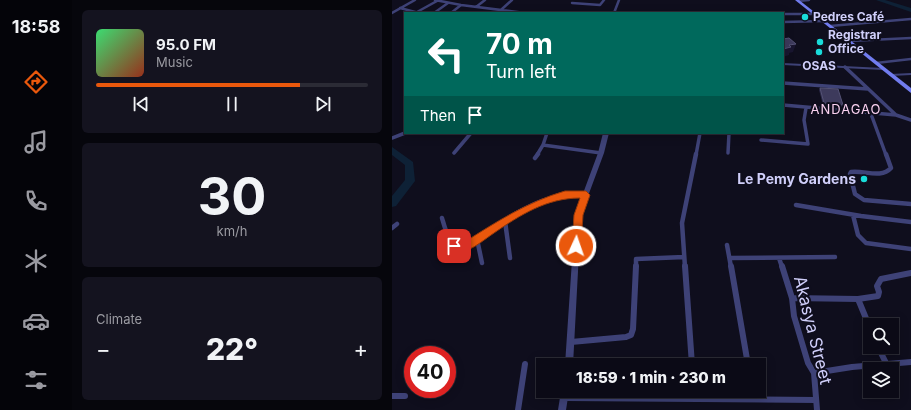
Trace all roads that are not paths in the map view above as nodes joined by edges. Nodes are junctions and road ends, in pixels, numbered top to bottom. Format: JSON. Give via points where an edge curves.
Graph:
{"nodes":[{"id":1,"x":415,"y":0,"type":"edge"},
{"id":2,"x":436,"y":0,"type":"edge"},
{"id":3,"x":485,"y":0,"type":"edge"},
{"id":4,"x":512,"y":0,"type":"edge"},
{"id":5,"x":604,"y":0,"type":"edge"},
{"id":6,"x":619,"y":0,"type":"edge"},
{"id":7,"x":809,"y":0,"type":"edge"},
{"id":8,"x":798,"y":1,"type":"edge"},
{"id":9,"x":448,"y":3,"type":"junction"},
{"id":10,"x":572,"y":3,"type":"dead end"},
{"id":11,"x":461,"y":5,"type":"junction"},
{"id":12,"x":507,"y":5,"type":"junction"},
{"id":13,"x":476,"y":7,"type":"junction"},
{"id":14,"x":400,"y":8,"type":"junction"},
{"id":15,"x":495,"y":8,"type":"junction"},
{"id":16,"x":503,"y":9,"type":"junction"},
{"id":17,"x":512,"y":10,"type":"junction"},
{"id":18,"x":416,"y":12,"type":"edge"},
{"id":19,"x":435,"y":12,"type":"edge"},
{"id":20,"x":452,"y":12,"type":"edge"},
{"id":21,"x":502,"y":12,"type":"edge"},
{"id":22,"x":509,"y":12,"type":"edge"},
{"id":23,"x":521,"y":12,"type":"edge"},
{"id":24,"x":614,"y":12,"type":"edge"},
{"id":25,"x":392,"y":13,"type":"edge"},
{"id":26,"x":784,"y":14,"type":"edge"},
{"id":27,"x":814,"y":14,"type":"junction"},
{"id":28,"x":911,"y":19,"type":"edge"},
{"id":29,"x":824,"y":21,"type":"junction"},
{"id":30,"x":784,"y":22,"type":"edge"},
{"id":31,"x":830,"y":26,"type":"junction"},
{"id":32,"x":911,"y":38,"type":"edge"},
{"id":33,"x":849,"y":41,"type":"junction"},
{"id":34,"x":911,"y":59,"type":"edge"},
{"id":35,"x":876,"y":63,"type":"junction"},
{"id":36,"x":784,"y":64,"type":"edge"},
{"id":37,"x":845,"y":67,"type":"junction"},
{"id":38,"x":883,"y":69,"type":"junction"},
{"id":39,"x":911,"y":74,"type":"edge"},
{"id":40,"x":891,"y":75,"type":"junction"},
{"id":41,"x":784,"y":83,"type":"edge"},
{"id":42,"x":868,"y":89,"type":"junction"},
{"id":43,"x":911,"y":91,"type":"edge"},
{"id":44,"x":784,"y":105,"type":"edge"},
{"id":45,"x":806,"y":108,"type":"junction"},
{"id":46,"x":871,"y":114,"type":"junction"},
{"id":47,"x":896,"y":116,"type":"junction"},
{"id":48,"x":911,"y":120,"type":"edge"},
{"id":49,"x":404,"y":133,"type":"edge"},
{"id":50,"x":471,"y":134,"type":"edge"},
{"id":51,"x":546,"y":134,"type":"edge"},
{"id":52,"x":606,"y":134,"type":"edge"},
{"id":53,"x":700,"y":134,"type":"edge"},
{"id":54,"x":729,"y":134,"type":"edge"},
{"id":55,"x":392,"y":138,"type":"edge"},
{"id":56,"x":761,"y":140,"type":"dead end"},
{"id":57,"x":543,"y":145,"type":"junction"},
{"id":58,"x":454,"y":153,"type":"dead end"},
{"id":59,"x":601,"y":153,"type":"junction"},
{"id":60,"x":728,"y":153,"type":"dead end"},
{"id":61,"x":535,"y":158,"type":"dead end"},
{"id":62,"x":586,"y":195,"type":"junction"},
{"id":63,"x":911,"y":204,"type":"edge"},
{"id":64,"x":796,"y":205,"type":"dead end"},
{"id":65,"x":853,"y":215,"type":"junction"},
{"id":66,"x":442,"y":218,"type":"dead end"},
{"id":67,"x":505,"y":221,"type":"junction"},
{"id":68,"x":911,"y":222,"type":"edge"},
{"id":69,"x":397,"y":224,"type":"dead end"},
{"id":70,"x":392,"y":228,"type":"edge"},
{"id":71,"x":477,"y":239,"type":"junction"},
{"id":72,"x":727,"y":245,"type":"dead end"},
{"id":73,"x":911,"y":248,"type":"edge"},
{"id":74,"x":684,"y":257,"type":"junction"},
{"id":75,"x":835,"y":257,"type":"dead end"},
{"id":76,"x":510,"y":258,"type":"dead end"},
{"id":77,"x":730,"y":258,"type":"junction"},
{"id":78,"x":779,"y":258,"type":"junction"},
{"id":79,"x":482,"y":263,"type":"dead end"},
{"id":80,"x":911,"y":273,"type":"edge"},
{"id":81,"x":792,"y":298,"type":"junction"},
{"id":82,"x":858,"y":299,"type":"junction"},
{"id":83,"x":866,"y":318,"type":"edge"},
{"id":84,"x":571,"y":342,"type":"junction"},
{"id":85,"x":570,"y":358,"type":"edge"},
{"id":86,"x":691,"y":358,"type":"edge"},
{"id":87,"x":747,"y":358,"type":"edge"},
{"id":88,"x":899,"y":362,"type":"edge"},
{"id":89,"x":911,"y":362,"type":"edge"},
{"id":90,"x":525,"y":364,"type":"dead end"},
{"id":91,"x":863,"y":366,"type":"edge"},
{"id":92,"x":814,"y":373,"type":"junction"},
{"id":93,"x":392,"y":396,"type":"edge"},
{"id":94,"x":404,"y":396,"type":"edge"},
{"id":95,"x":564,"y":398,"type":"edge"},
{"id":96,"x":742,"y":398,"type":"edge"},
{"id":97,"x":754,"y":399,"type":"joint"},
{"id":98,"x":816,"y":400,"type":"junction"},
{"id":99,"x":518,"y":410,"type":"edge"},
{"id":100,"x":562,"y":410,"type":"edge"},
{"id":101,"x":816,"y":410,"type":"edge"}],
"edges":[{"from":1,"to":14,"type":"street"},
{"from":2,"to":9,"type":"street"},
{"from":2,"to":18,"type":"street"},
{"from":3,"to":13,"type":"street"},
{"from":4,"to":12,"type":"street"},
{"from":5,"to":10,"type":"street","via":[[600,5]]},
{"from":6,"to":24,"type":"street"},
{"from":7,"to":8,"type":"street"},
{"from":8,"to":27,"type":"main road"},
{"from":9,"to":11,"type":"street"},
{"from":9,"to":19,"type":"street"},
{"from":11,"to":13,"type":"street"},
{"from":11,"to":20,"type":"street"},
{"from":12,"to":15,"type":"street"},
{"from":12,"to":16,"type":"street"},
{"from":13,"to":15,"type":"street"},
{"from":14,"to":18,"type":"street"},
{"from":14,"to":25,"type":"street"},
{"from":15,"to":16,"type":"street"},
{"from":16,"to":17,"type":"street"},
{"from":16,"to":21,"type":"street"},
{"from":17,"to":22,"type":"street"},
{"from":17,"to":23,"type":"street"},
{"from":26,"to":27,"type":"street"},
{"from":27,"to":29,"type":"main road"},
{"from":28,"to":31,"type":"street"},
{"from":29,"to":30,"type":"street"},
{"from":29,"to":31,"type":"main road"},
{"from":31,"to":33,"type":"main road"},
{"from":32,"to":33,"type":"street"},
{"from":33,"to":35,"type":"main road"},
{"from":34,"to":35,"type":"street"},
{"from":35,"to":38,"type":"main road"},
{"from":36,"to":37,"type":"street"},
{"from":37,"to":38,"type":"street"},
{"from":37,"to":42,"type":"street"},
{"from":38,"to":40,"type":"main road"},
{"from":39,"to":40,"type":"street"},
{"from":40,"to":43,"type":"main road"},
{"from":41,"to":42,"type":"street"},
{"from":42,"to":47,"type":"street"},
{"from":44,"to":45,"type":"street"},
{"from":45,"to":46,"type":"street"},
{"from":45,"to":56,"type":"street","via":[[804,120],[808,144]]},
{"from":46,"to":47,"type":"street"},
{"from":46,"to":63,"type":"street","via":[[891,168],[881,173],[851,172],[855,194],[864,200]]},
{"from":47,"to":48,"type":"street"},
{"from":49,"to":55,"type":"street"},
{"from":50,"to":58,"type":"street"},
{"from":51,"to":57,"type":"street"},
{"from":52,"to":59,"type":"street"},
{"from":53,"to":74,"type":"street","via":[[682,223]]},
{"from":54,"to":60,"type":"street"},
{"from":57,"to":59,"type":"street"},
{"from":57,"to":61,"type":"street"},
{"from":59,"to":62,"type":"street"},
{"from":62,"to":67,"type":"street","via":[[565,194],[529,207]]},
{"from":62,"to":84,"type":"street","via":[[578,215]]},
{"from":64,"to":65,"type":"street"},
{"from":65,"to":68,"type":"street"},
{"from":65,"to":73,"type":"street","via":[[861,241]]},
{"from":66,"to":71,"type":"street","via":[[448,239],[454,246],[460,248]]},
{"from":67,"to":71,"type":"street"},
{"from":67,"to":76,"type":"street"},
{"from":69,"to":70,"type":"street"},
{"from":71,"to":79,"type":"street"},
{"from":72,"to":77,"type":"street"},
{"from":74,"to":84,"type":"street","via":[[636,258],[631,335]]},
{"from":74,"to":86,"type":"street"},
{"from":75,"to":78,"type":"street"},
{"from":77,"to":78,"type":"street"},
{"from":77,"to":87,"type":"street"},
{"from":78,"to":81,"type":"street","name":"Akasya Street"},
{"from":80,"to":82,"type":"street","via":[[881,279],[877,286],[878,296]]},
{"from":81,"to":82,"type":"street"},
{"from":81,"to":92,"type":"street","name":"Akasya Street","via":[[794,316],[808,363]]},
{"from":82,"to":83,"type":"street"},
{"from":84,"to":85,"type":"street"},
{"from":88,"to":89,"type":"street"},
{"from":90,"to":99,"type":"street"},
{"from":91,"to":92,"type":"street"},
{"from":92,"to":98,"type":"street","name":"Akasya Street"},
{"from":93,"to":94,"type":"street"},
{"from":95,"to":100,"type":"street"},
{"from":96,"to":97,"type":"street"},
{"from":97,"to":98,"type":"street"},
{"from":98,"to":101,"type":"street","name":"Akasya Street"}]}
